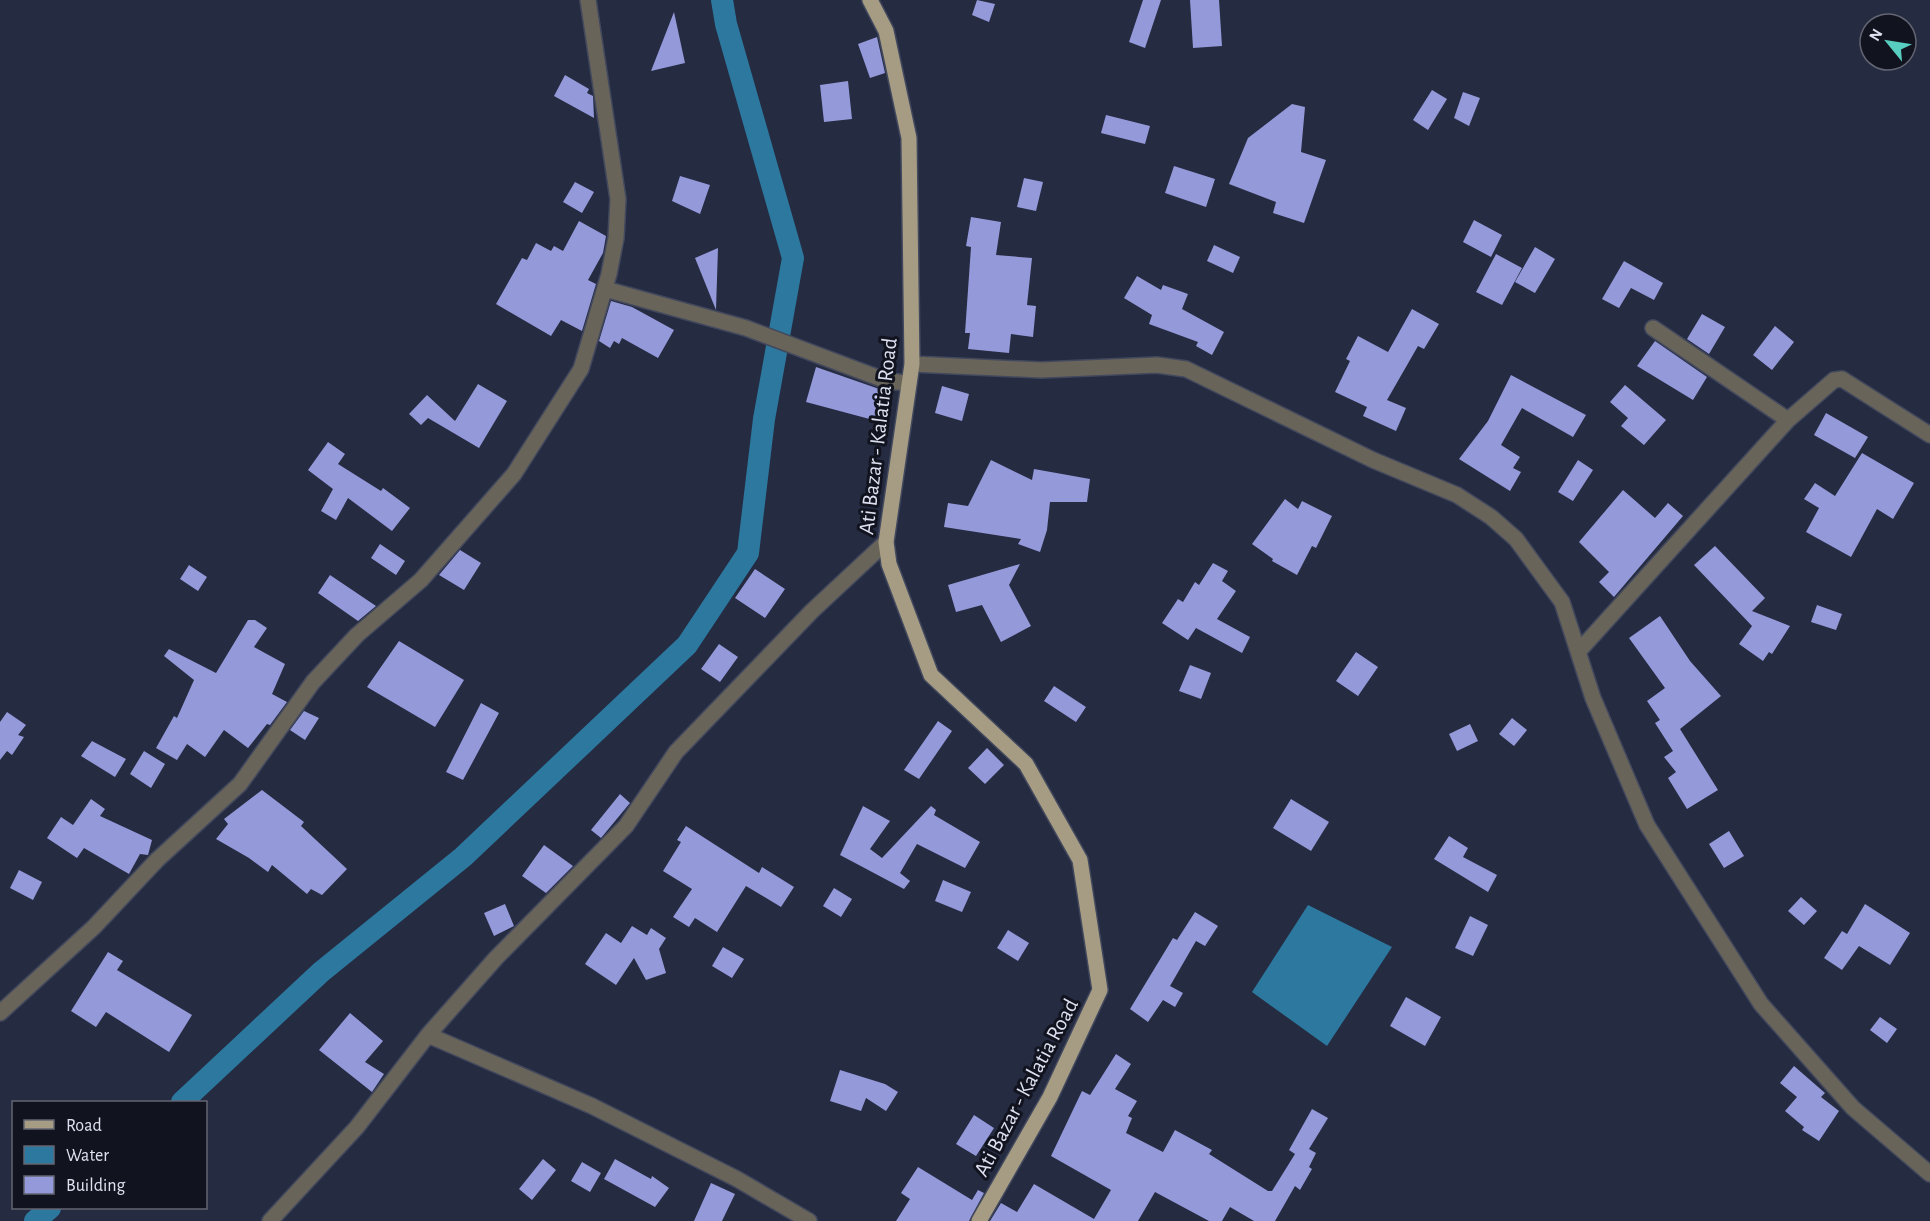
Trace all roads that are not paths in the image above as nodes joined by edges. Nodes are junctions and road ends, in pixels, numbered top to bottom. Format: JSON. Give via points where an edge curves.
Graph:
{"nodes":[{"id":1,"x":588,"y":0,"type":"edge"},
{"id":2,"x":870,"y":0,"type":"edge"},
{"id":3,"x":605,"y":289,"type":"junction"},
{"id":4,"x":1653,"y":328,"type":"dead end"},
{"id":5,"x":912,"y":364,"type":"junction"},
{"id":6,"x":909,"y":383,"type":"junction"},
{"id":7,"x":1788,"y":420,"type":"junction"},
{"id":8,"x":1930,"y":435,"type":"edge"},
{"id":9,"x":886,"y":542,"type":"junction"},
{"id":10,"x":1578,"y":652,"type":"junction"},
{"id":11,"x":0,"y":1013,"type":"edge"},
{"id":12,"x":428,"y":1035,"type":"junction"},
{"id":13,"x":1930,"y":1174,"type":"edge"},
{"id":14,"x":270,"y":1221,"type":"edge"},
{"id":15,"x":809,"y":1221,"type":"edge"},
{"id":16,"x":979,"y":1221,"type":"edge"}],
"edges":[{"from":1,"to":3,"type":"street","via":[[617,183],[616,238]]},
{"from":2,"to":5,"type":"main road","name":"Ati Bazar - Kalatia Road","via":[[886,31],[909,138]]},
{"from":3,"to":6,"type":"street","via":[[746,328],[887,381]]},
{"from":3,"to":11,"type":"street","via":[[581,369],[507,482],[421,580],[357,635],[313,682],[240,784]]},
{"from":4,"to":7,"type":"street"},
{"from":5,"to":6,"type":"main road","name":"Ati Bazar - Kalatia Road"},
{"from":5,"to":10,"type":"street","via":[[1041,370],[1157,364],[1186,369],[1372,460],[1457,495],[1491,517],[1516,539],[1562,602]]},
{"from":6,"to":9,"type":"main road","name":"Ati Bazar - Kalatia Road"},
{"from":7,"to":8,"type":"street","via":[[1834,380],[1842,379]]},
{"from":7,"to":10,"type":"street"},
{"from":9,"to":12,"type":"street","via":[[812,610],[676,752],[626,826],[496,958]]},
{"from":9,"to":16,"type":"main road","name":"Ati Bazar - Kalatia Road","via":[[889,564],[931,675],[1026,764],[1080,860],[1100,990],[1050,1098]]},
{"from":10,"to":13,"type":"street","via":[[1613,751],[1647,825],[1761,1004],[1853,1108]]},
{"from":12,"to":14,"type":"street","via":[[357,1127]]},
{"from":12,"to":15,"type":"street","via":[[592,1106],[737,1179]]}]}
